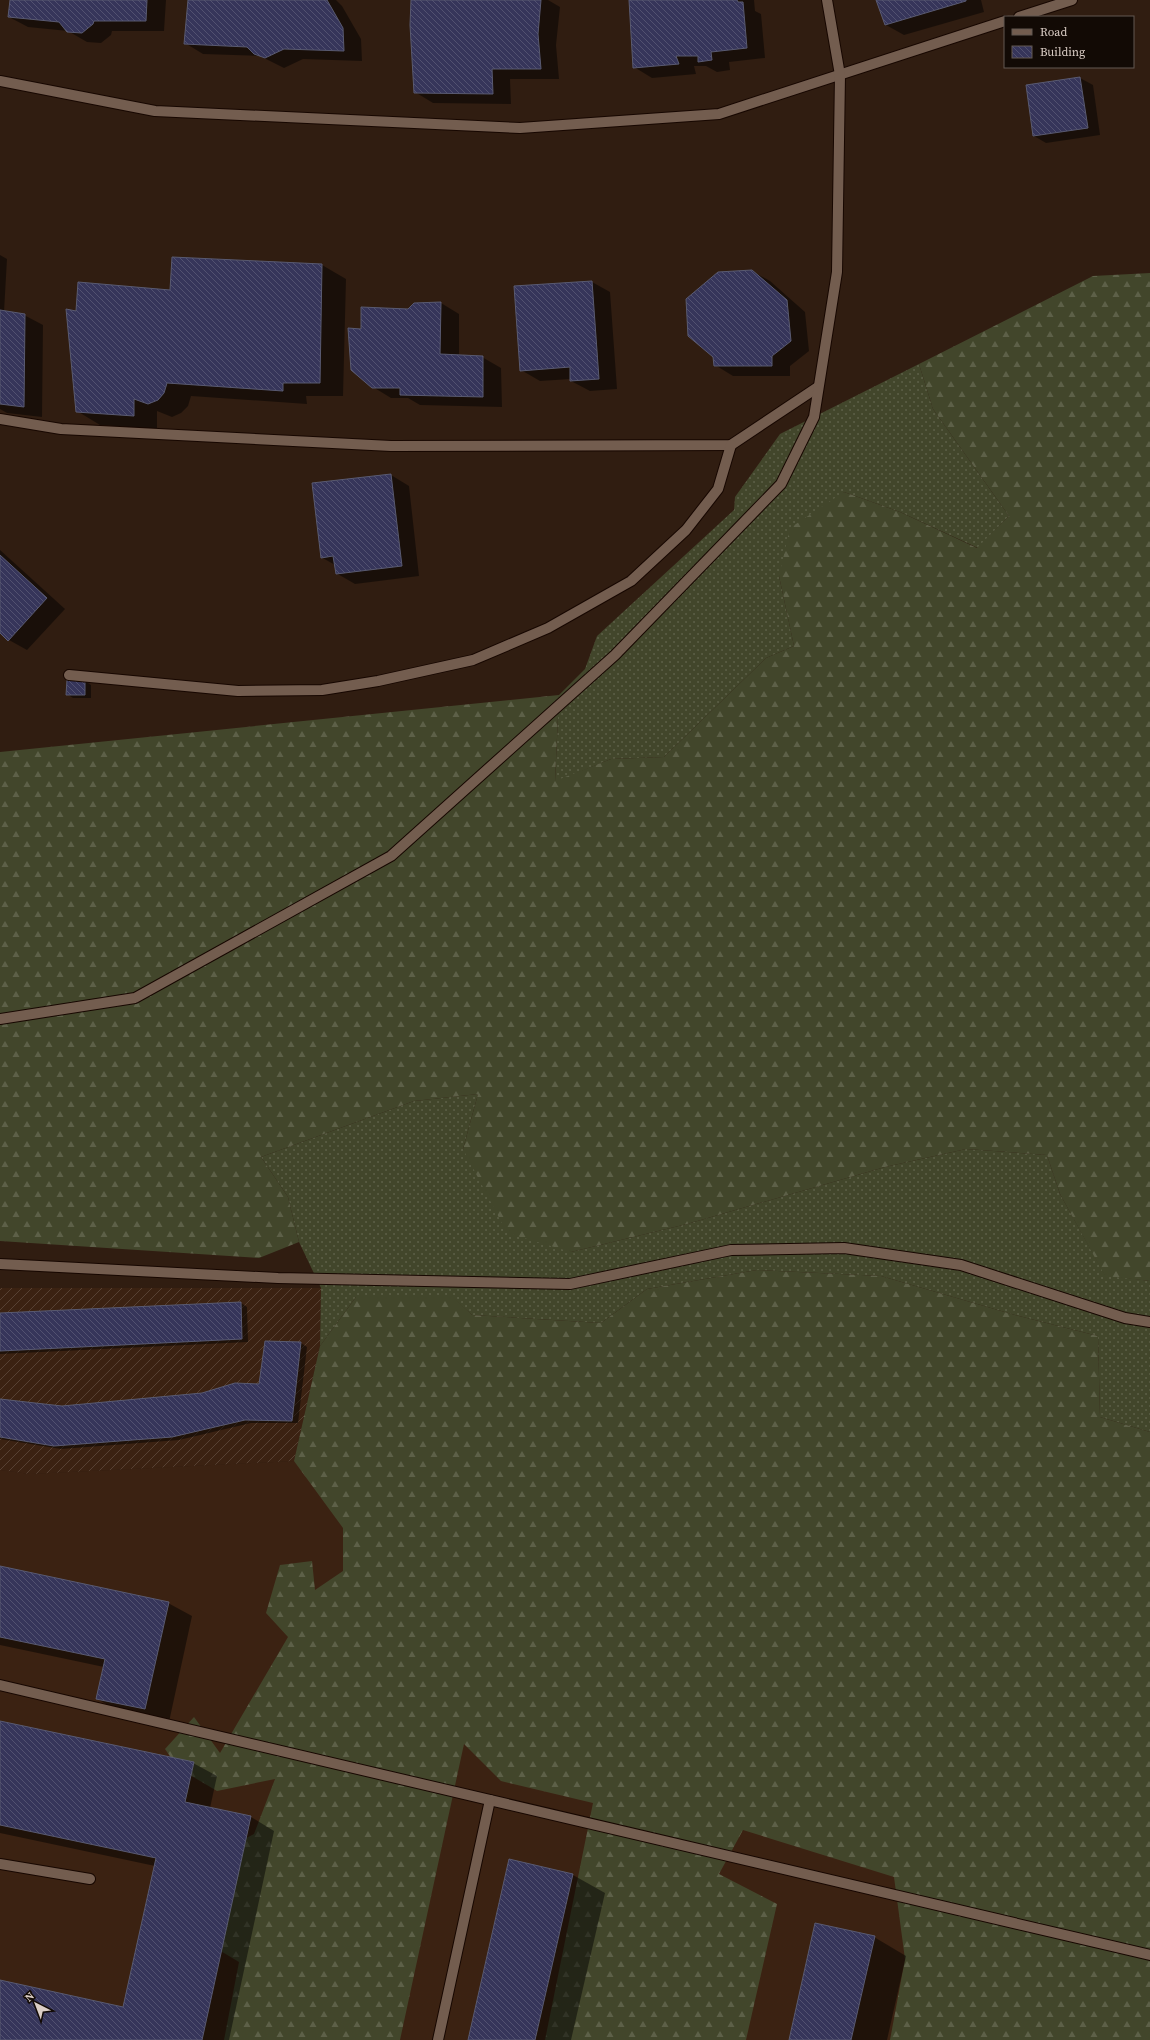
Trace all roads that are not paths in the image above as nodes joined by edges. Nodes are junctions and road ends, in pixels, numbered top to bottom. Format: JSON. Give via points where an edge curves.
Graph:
{"nodes":[{"id":1,"x":827,"y":0,"type":"edge"},
{"id":2,"x":1072,"y":0,"type":"edge"},
{"id":3,"x":1022,"y":16,"type":"edge"},
{"id":4,"x":1004,"y":22,"type":"edge"},
{"id":5,"x":840,"y":75,"type":"junction"},
{"id":6,"x":0,"y":81,"type":"edge"},
{"id":7,"x":818,"y":387,"type":"junction"},
{"id":8,"x":0,"y":419,"type":"edge"},
{"id":9,"x":731,"y":445,"type":"junction"},
{"id":10,"x":69,"y":675,"type":"dead end"},
{"id":11,"x":0,"y":1018,"type":"edge"},
{"id":12,"x":0,"y":1264,"type":"edge"},
{"id":13,"x":1150,"y":1322,"type":"edge"},
{"id":14,"x":0,"y":1685,"type":"edge"},
{"id":15,"x":490,"y":1800,"type":"junction"},
{"id":16,"x":0,"y":1864,"type":"edge"},
{"id":17,"x":90,"y":1879,"type":"dead end"},
{"id":18,"x":1150,"y":1955,"type":"edge"},
{"id":19,"x":438,"y":2040,"type":"edge"}],
"edges":[{"from":1,"to":5,"type":"lane"},
{"from":2,"to":3,"type":"lane"},
{"from":4,"to":5,"type":"lane"},
{"from":5,"to":6,"type":"lane","via":[[719,114],[520,128],[155,112]]},
{"from":5,"to":7,"type":"lane","via":[[837,272]]},
{"from":7,"to":9,"type":"lane"},
{"from":7,"to":11,"type":"lane","via":[[814,417],[781,484],[615,655],[391,856],[135,998]]},
{"from":8,"to":9,"type":"lane","via":[[61,429],[391,446]]},
{"from":9,"to":10,"type":"lane","via":[[718,489],[686,530],[631,582],[548,628],[473,660],[378,681],[322,690],[238,691]]},
{"from":12,"to":13,"type":"lane","via":[[278,1278],[570,1284],[731,1250],[844,1248],[961,1265],[1125,1318]]},
{"from":14,"to":15,"type":"lane"},
{"from":15,"to":18,"type":"lane"},
{"from":15,"to":19,"type":"lane"},
{"from":16,"to":17,"type":"lane"}]}
